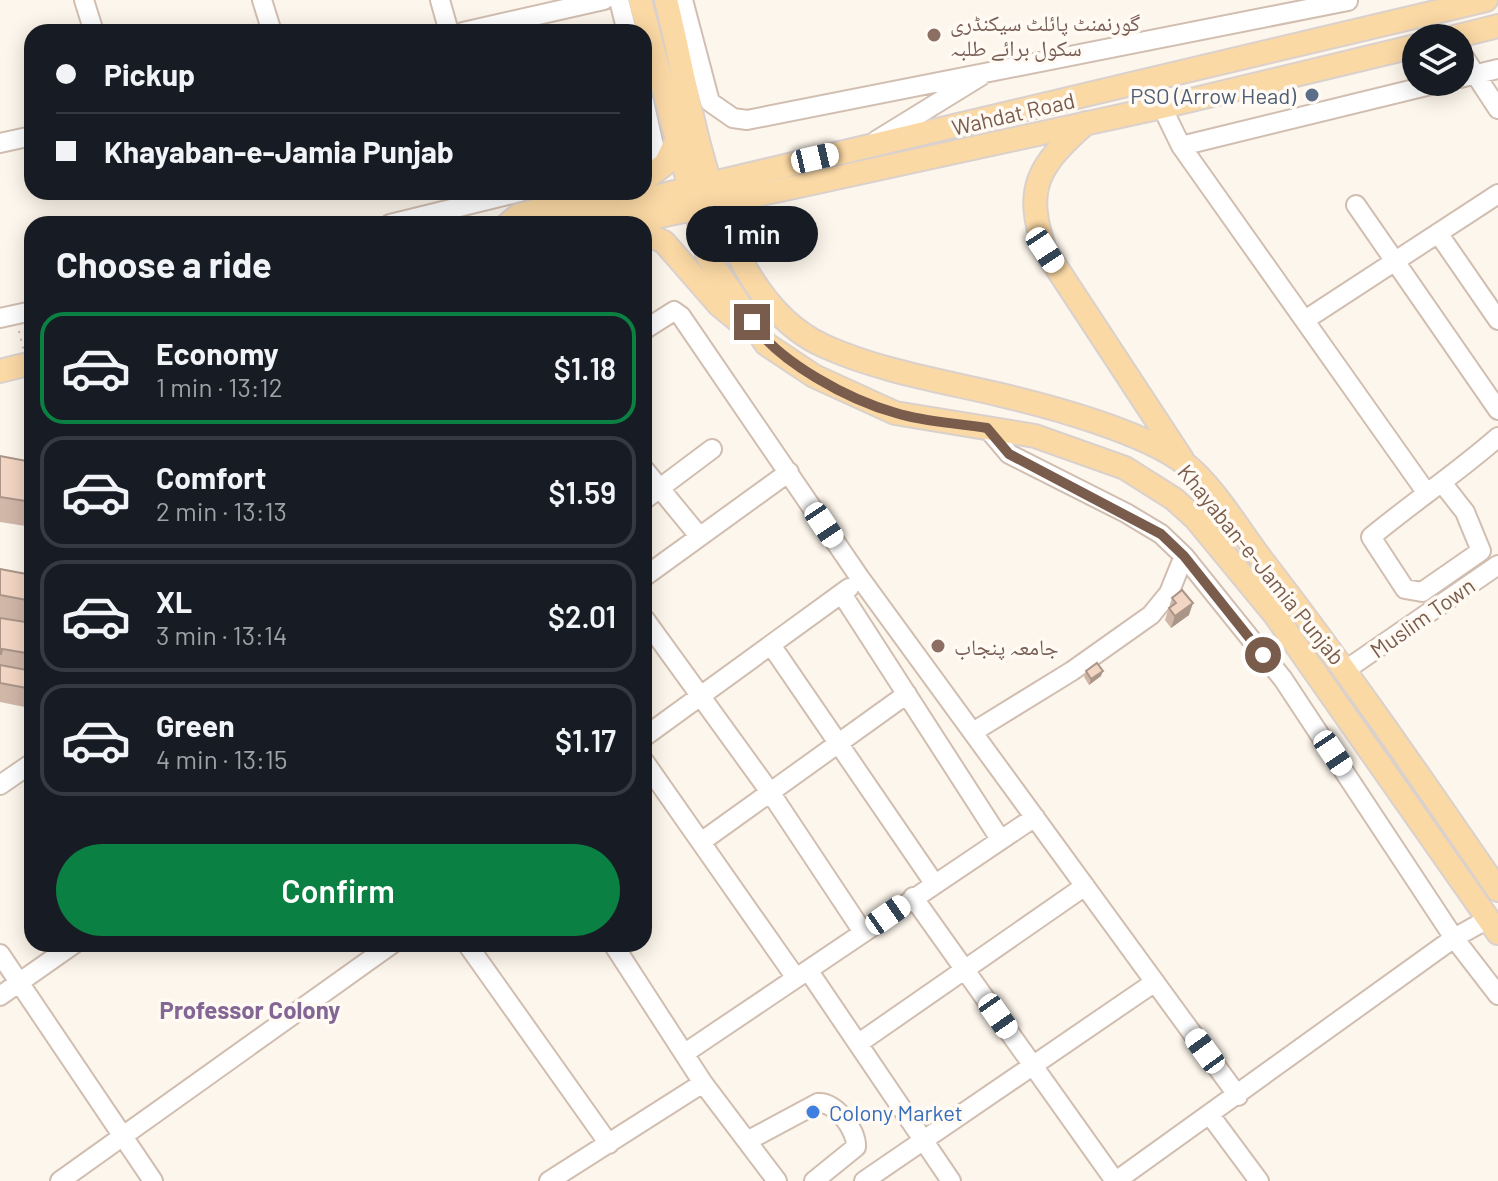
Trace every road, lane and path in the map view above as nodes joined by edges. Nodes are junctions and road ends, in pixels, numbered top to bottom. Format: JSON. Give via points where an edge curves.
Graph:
{"nodes":[{"id":1,"x":84,"y":0,"type":"edge"},
{"id":2,"x":262,"y":0,"type":"edge"},
{"id":3,"x":440,"y":0,"type":"edge"},
{"id":4,"x":604,"y":0,"type":"edge"},
{"id":5,"x":619,"y":0,"type":"edge"},
{"id":6,"x":640,"y":0,"type":"edge"},
{"id":7,"x":666,"y":0,"type":"edge"},
{"id":8,"x":683,"y":0,"type":"edge"},
{"id":9,"x":1348,"y":0,"type":"edge"},
{"id":10,"x":1415,"y":0,"type":"edge"},
{"id":11,"x":1486,"y":0,"type":"edge"},
{"id":12,"x":1449,"y":8,"type":"junction"},
{"id":13,"x":92,"y":24,"type":"edge"},
{"id":14,"x":270,"y":24,"type":"edge"},
{"id":15,"x":447,"y":24,"type":"edge"},
{"id":16,"x":498,"y":24,"type":"edge"},
{"id":17,"x":625,"y":24,"type":"edge"},
{"id":18,"x":646,"y":24,"type":"edge"},
{"id":19,"x":1498,"y":26,"type":"edge"},
{"id":20,"x":1355,"y":30,"type":"junction"},
{"id":21,"x":1474,"y":32,"type":"edge"},
{"id":22,"x":652,"y":45,"type":"edge"},
{"id":23,"x":687,"y":47,"type":"junction"},
{"id":24,"x":1402,"y":49,"type":"edge"},
{"id":25,"x":1363,"y":58,"type":"junction"},
{"id":26,"x":1498,"y":69,"type":"edge"},
{"id":27,"x":989,"y":70,"type":"junction"},
{"id":28,"x":1474,"y":75,"type":"edge"},
{"id":29,"x":1474,"y":83,"type":"edge"},
{"id":30,"x":1402,"y":92,"type":"edge"},
{"id":31,"x":1082,"y":98,"type":"junction"},
{"id":32,"x":1162,"y":107,"type":"junction"},
{"id":33,"x":1498,"y":109,"type":"edge"},
{"id":34,"x":1088,"y":122,"type":"junction"},
{"id":35,"x":24,"y":138,"type":"edge"},
{"id":36,"x":677,"y":140,"type":"junction"},
{"id":37,"x":0,"y":143,"type":"edge"},
{"id":38,"x":867,"y":146,"type":"junction"},
{"id":39,"x":1181,"y":146,"type":"junction"},
{"id":40,"x":652,"y":174,"type":"edge"},
{"id":41,"x":688,"y":186,"type":"junction"},
{"id":42,"x":714,"y":192,"type":"junction"},
{"id":43,"x":1498,"y":194,"type":"edge"},
{"id":44,"x":652,"y":195,"type":"edge"},
{"id":45,"x":488,"y":200,"type":"edge"},
{"id":46,"x":574,"y":200,"type":"edge"},
{"id":47,"x":633,"y":200,"type":"edge"},
{"id":48,"x":1356,"y":205,"type":"dead end"},
{"id":49,"x":693,"y":209,"type":"junction"},
{"id":50,"x":422,"y":216,"type":"edge"},
{"id":51,"x":518,"y":216,"type":"edge"},
{"id":52,"x":571,"y":216,"type":"edge"},
{"id":53,"x":652,"y":218,"type":"edge"},
{"id":54,"x":1438,"y":233,"type":"junction"},
{"id":55,"x":652,"y":237,"type":"edge"},
{"id":56,"x":1395,"y":261,"type":"junction"},
{"id":57,"x":24,"y":313,"type":"edge"},
{"id":58,"x":0,"y":318,"type":"edge"},
{"id":59,"x":1305,"y":320,"type":"junction"},
{"id":60,"x":1498,"y":320,"type":"edge"},
{"id":61,"x":652,"y":325,"type":"edge"},
{"id":62,"x":24,"y":341,"type":"edge"},
{"id":63,"x":766,"y":344,"type":"junction"},
{"id":64,"x":0,"y":356,"type":"edge"},
{"id":65,"x":24,"y":370,"type":"edge"},
{"id":66,"x":0,"y":371,"type":"edge"},
{"id":67,"x":1498,"y":410,"type":"edge"},
{"id":68,"x":987,"y":428,"type":"junction"},
{"id":69,"x":1497,"y":439,"type":"edge"},
{"id":70,"x":712,"y":449,"type":"dead end"},
{"id":71,"x":1191,"y":470,"type":"junction"},
{"id":72,"x":789,"y":472,"type":"junction"},
{"id":73,"x":1443,"y":484,"type":"junction"},
{"id":74,"x":1426,"y":492,"type":"junction"},
{"id":75,"x":652,"y":493,"type":"edge"},
{"id":76,"x":652,"y":495,"type":"edge"},
{"id":77,"x":1174,"y":499,"type":"junction"},
{"id":78,"x":699,"y":536,"type":"junction"},
{"id":79,"x":1184,"y":556,"type":"junction"},
{"id":80,"x":1498,"y":565,"type":"edge"},
{"id":81,"x":652,"y":571,"type":"edge"},
{"id":82,"x":860,"y":578,"type":"junction"},
{"id":83,"x":842,"y":594,"type":"junction"},
{"id":84,"x":652,"y":629,"type":"edge"},
{"id":85,"x":771,"y":645,"type":"junction"},
{"id":86,"x":1347,"y":669,"type":"junction"},
{"id":87,"x":907,"y":694,"type":"junction"},
{"id":88,"x":701,"y":695,"type":"junction"},
{"id":89,"x":652,"y":731,"type":"edge"},
{"id":90,"x":973,"y":732,"type":"junction"},
{"id":91,"x":838,"y":744,"type":"junction"},
{"id":92,"x":24,"y":768,"type":"edge"},
{"id":93,"x":652,"y":772,"type":"edge"},
{"id":94,"x":0,"y":785,"type":"edge"},
{"id":95,"x":770,"y":792,"type":"junction"},
{"id":96,"x":1035,"y":817,"type":"junction"},
{"id":97,"x":1000,"y":839,"type":"junction"},
{"id":98,"x":701,"y":842,"type":"junction"},
{"id":99,"x":934,"y":883,"type":"junction"},
{"id":100,"x":1085,"y":886,"type":"junction"},
{"id":101,"x":1498,"y":890,"type":"edge"},
{"id":102,"x":913,"y":897,"type":"junction"},
{"id":103,"x":1493,"y":926,"type":"edge"},
{"id":104,"x":863,"y":932,"type":"junction"},
{"id":105,"x":1454,"y":938,"type":"junction"},
{"id":106,"x":63,"y":952,"type":"edge"},
{"id":107,"x":381,"y":952,"type":"edge"},
{"id":108,"x":473,"y":952,"type":"edge"},
{"id":109,"x":618,"y":952,"type":"edge"},
{"id":110,"x":0,"y":954,"type":"edge"},
{"id":111,"x":964,"y":969,"type":"junction"},
{"id":112,"x":802,"y":974,"type":"junction"},
{"id":113,"x":1155,"y":982,"type":"junction"},
{"id":114,"x":19,"y":983,"type":"junction"},
{"id":115,"x":1498,"y":995,"type":"edge"},
{"id":116,"x":0,"y":996,"type":"edge"},
{"id":117,"x":859,"y":1043,"type":"junction"},
{"id":118,"x":685,"y":1053,"type":"junction"},
{"id":119,"x":1032,"y":1064,"type":"junction"},
{"id":120,"x":703,"y":1083,"type":"junction"},
{"id":121,"x":1238,"y":1096,"type":"junction"},
{"id":122,"x":1210,"y":1115,"type":"junction"},
{"id":123,"x":122,"y":1138,"type":"junction"},
{"id":124,"x":922,"y":1139,"type":"junction"},
{"id":125,"x":747,"y":1141,"type":"junction"},
{"id":126,"x":609,"y":1144,"type":"junction"},
{"id":127,"x":60,"y":1181,"type":"edge"},
{"id":128,"x":153,"y":1181,"type":"edge"},
{"id":129,"x":549,"y":1181,"type":"edge"},
{"id":130,"x":777,"y":1181,"type":"edge"},
{"id":131,"x":814,"y":1181,"type":"edge"},
{"id":132,"x":864,"y":1181,"type":"edge"},
{"id":133,"x":951,"y":1181,"type":"edge"},
{"id":134,"x":1116,"y":1181,"type":"edge"},
{"id":135,"x":1259,"y":1181,"type":"edge"}],
"edges":[{"from":1,"to":13,"type":"street"},
{"from":2,"to":14,"type":"street"},
{"from":3,"to":15,"type":"street"},
{"from":4,"to":16,"type":"street"},
{"from":5,"to":17,"type":"street"},
{"from":6,"to":18,"type":"main road","name":"Khayaban-e-Jamia Punjab"},
{"from":7,"to":23,"type":"main road","name":"Khayaban-e-Jamia Punjab"},
{"from":8,"to":23,"type":"street"},
{"from":9,"to":20,"type":"street"},
{"from":9,"to":27,"type":"street"},
{"from":10,"to":12,"type":"main road"},
{"from":11,"to":12,"type":"main road","name":"Wahdat Road"},
{"from":12,"to":20,"type":"main road","name":"Wahdat Road"},
{"from":19,"to":21,"type":"main road"},
{"from":20,"to":25,"type":"main road"},
{"from":20,"to":31,"type":"main road","name":"Wahdat Road"},
{"from":22,"to":36,"type":"main road","name":"Khayaban-e-Jamia Punjab"},
{"from":23,"to":27,"type":"street","via":[[710,102],[733,118],[747,120]]},
{"from":23,"to":42,"type":"main road","name":"Khayaban-e-Jamia Punjab"},
{"from":24,"to":25,"type":"main road","name":"Wahdat Road"},
{"from":25,"to":32,"type":"main road","name":"Wahdat Road"},
{"from":26,"to":28,"type":"street"},
{"from":27,"to":38,"type":"street"},
{"from":29,"to":33,"type":"street"},
{"from":30,"to":39,"type":"street"},
{"from":31,"to":34,"type":"main road"},
{"from":31,"to":38,"type":"main road","name":"Wahdat Road"},
{"from":32,"to":34,"type":"main road","name":"Wahdat Road"},
{"from":32,"to":39,"type":"street"},
{"from":34,"to":42,"type":"main road","name":"Wahdat Road"},
{"from":34,"to":71,"type":"main road","via":[[1050,155],[1037,184],[1034,220],[1045,250]]},
{"from":35,"to":37,"type":"street"},
{"from":36,"to":40,"type":"main road","via":[[665,164]]},
{"from":36,"to":41,"type":"main road","name":"Khayaban-e-Jamia Punjab"},
{"from":38,"to":42,"type":"main road","name":"Wahdat Road"},
{"from":39,"to":59,"type":"street"},
{"from":41,"to":42,"type":"main road","name":"Wahdat Road"},
{"from":41,"to":44,"type":"main road","name":"Wahdat Road"},
{"from":41,"to":49,"type":"main road","name":"Khayaban-e-Jamia Punjab"},
{"from":42,"to":49,"type":"main road","name":"Wahdat Road"},
{"from":42,"to":71,"type":"main road","name":"Khayaban-e-Jamia Punjab","via":[[736,255],[767,301],[822,346],[905,373],[1051,408],[1142,441]]},
{"from":43,"to":54,"type":"street"},
{"from":45,"to":50,"type":"street"},
{"from":46,"to":51,"type":"main road"},
{"from":47,"to":52,"type":"main road","name":"Wahdat Road"},
{"from":48,"to":56,"type":"street"},
{"from":49,"to":53,"type":"main road","name":"Wahdat Road"},
{"from":49,"to":63,"type":"main road","name":"Khayaban-e-Jamia Punjab","via":[[708,257]]},
{"from":54,"to":56,"type":"street"},
{"from":54,"to":60,"type":"street"},
{"from":55,"to":63,"type":"main road","via":[[664,242],[719,305]]},
{"from":56,"to":59,"type":"street"},
{"from":56,"to":67,"type":"street"},
{"from":57,"to":58,"type":"street"},
{"from":59,"to":74,"type":"street"},
{"from":61,"to":72,"type":"street","via":[[674,311],[681,316]]},
{"from":62,"to":64,"type":"main road"},
{"from":63,"to":68,"type":"main road","name":"Khayaban-e-Jamia Punjab","via":[[814,376],[895,413]]},
{"from":65,"to":66,"type":"main road"},
{"from":68,"to":77,"type":"main road","name":"Khayaban-e-Jamia Punjab","via":[[1081,450],[1125,468]]},
{"from":68,"to":79,"type":"street","via":[[1009,454],[1126,513]]},
{"from":69,"to":73,"type":"street"},
{"from":70,"to":75,"type":"street"},
{"from":71,"to":77,"type":"main road"},
{"from":71,"to":86,"type":"main road","name":"Khayaban-e-Jamia Punjab"},
{"from":72,"to":78,"type":"street"},
{"from":72,"to":82,"type":"street"},
{"from":73,"to":74,"type":"street"},
{"from":73,"to":74,"type":"street","via":[[1465,512],[1481,551],[1422,592],[1405,589],[1371,537]]},
{"from":76,"to":78,"type":"street"},
{"from":77,"to":103,"type":"main road","name":"Khayaban-e-Jamia Punjab","via":[[1275,615]]},
{"from":78,"to":81,"type":"street"},
{"from":79,"to":90,"type":"street","via":[[1169,593],[1151,615]]},
{"from":79,"to":105,"type":"street","via":[[1283,679]]},
{"from":80,"to":86,"type":"street","name":"Muslim Town"},
{"from":82,"to":83,"type":"street"},
{"from":82,"to":90,"type":"street"},
{"from":83,"to":85,"type":"street"},
{"from":83,"to":87,"type":"street"},
{"from":84,"to":88,"type":"street"},
{"from":85,"to":88,"type":"street"},
{"from":85,"to":91,"type":"street"},
{"from":86,"to":101,"type":"main road","name":"Khayaban-e-Jamia Punjab"},
{"from":87,"to":91,"type":"street"},
{"from":87,"to":97,"type":"street"},
{"from":88,"to":89,"type":"street"},
{"from":88,"to":95,"type":"street"},
{"from":90,"to":96,"type":"street"},
{"from":91,"to":95,"type":"street"},
{"from":91,"to":99,"type":"street"},
{"from":92,"to":94,"type":"street"},
{"from":93,"to":98,"type":"street"},
{"from":95,"to":98,"type":"street"},
{"from":95,"to":104,"type":"street"},
{"from":96,"to":97,"type":"street"},
{"from":96,"to":100,"type":"street"},
{"from":97,"to":99,"type":"street"},
{"from":98,"to":112,"type":"street"},
{"from":99,"to":102,"type":"street"},
{"from":100,"to":111,"type":"street"},
{"from":100,"to":113,"type":"street"},
{"from":102,"to":104,"type":"street"},
{"from":102,"to":111,"type":"street"},
{"from":103,"to":105,"type":"street"},
{"from":104,"to":112,"type":"street"},
{"from":105,"to":115,"type":"street"},
{"from":105,"to":121,"type":"street"},
{"from":106,"to":114,"type":"street"},
{"from":107,"to":123,"type":"street"},
{"from":108,"to":126,"type":"street"},
{"from":109,"to":118,"type":"street"},
{"from":110,"to":114,"type":"street"},
{"from":111,"to":117,"type":"street"},
{"from":111,"to":119,"type":"street"},
{"from":112,"to":117,"type":"street"},
{"from":112,"to":118,"type":"street"},
{"from":113,"to":119,"type":"street"},
{"from":113,"to":121,"type":"street"},
{"from":114,"to":116,"type":"street"},
{"from":114,"to":123,"type":"street"},
{"from":117,"to":124,"type":"street"},
{"from":118,"to":120,"type":"street"},
{"from":119,"to":124,"type":"street"},
{"from":119,"to":134,"type":"street"},
{"from":120,"to":125,"type":"street"},
{"from":120,"to":126,"type":"street"},
{"from":121,"to":122,"type":"street"},
{"from":122,"to":134,"type":"street"},
{"from":122,"to":135,"type":"street"},
{"from":123,"to":127,"type":"street"},
{"from":123,"to":128,"type":"street"},
{"from":124,"to":132,"type":"street"},
{"from":124,"to":133,"type":"street"},
{"from":125,"to":130,"type":"street"},
{"from":125,"to":131,"type":"street","via":[[826,1102],[856,1138],[856,1147]]},
{"from":126,"to":129,"type":"street"}]}
